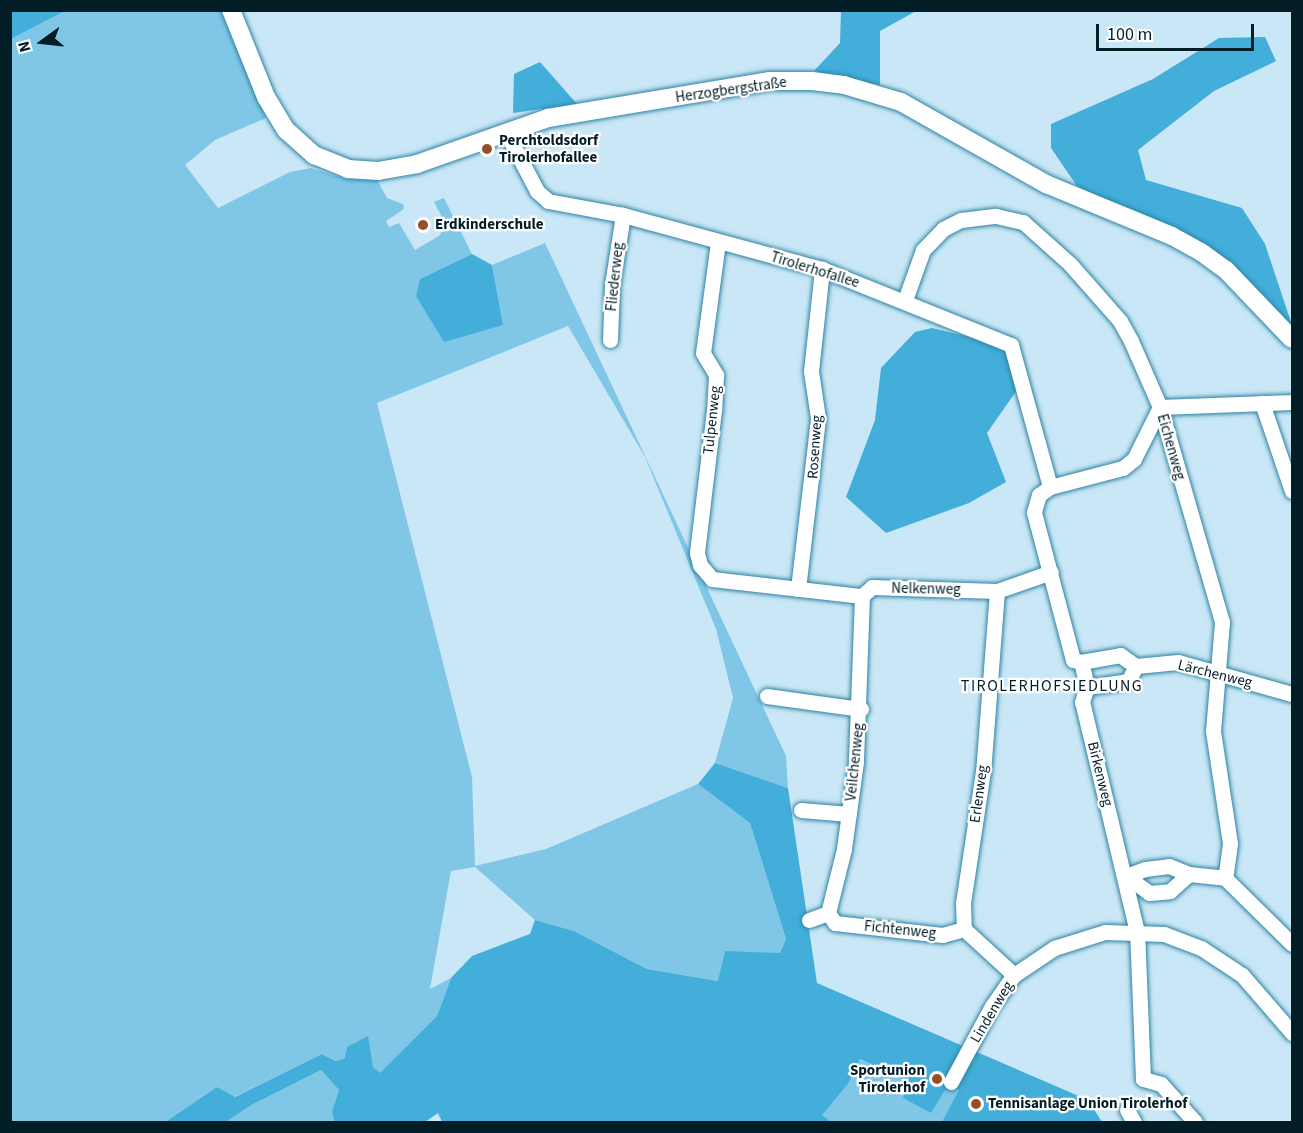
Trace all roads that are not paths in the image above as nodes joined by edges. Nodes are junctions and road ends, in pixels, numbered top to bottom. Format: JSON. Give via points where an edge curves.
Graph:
{"nodes":[{"id":1,"x":231,"y":10,"type":"edge"},
{"id":2,"x":506,"y":132,"type":"junction"},
{"id":3,"x":623,"y":214,"type":"junction"},
{"id":4,"x":718,"y":242,"type":"junction"},
{"id":5,"x":822,"y":269,"type":"junction"},
{"id":6,"x":904,"y":300,"type":"junction"},
{"id":7,"x":1293,"y":339,"type":"edge"},
{"id":8,"x":610,"y":340,"type":"dead end"},
{"id":9,"x":1293,"y":402,"type":"edge"},
{"id":10,"x":1262,"y":403,"type":"junction"},
{"id":11,"x":1160,"y":407,"type":"junction"},
{"id":12,"x":1050,"y":487,"type":"junction"},
{"id":13,"x":1293,"y":491,"type":"edge"},
{"id":14,"x":700,"y":565,"type":"joint"},
{"id":15,"x":1051,"y":572,"type":"junction"},
{"id":16,"x":798,"y":589,"type":"junction"},
{"id":17,"x":997,"y":591,"type":"junction"},
{"id":18,"x":862,"y":596,"type":"junction"},
{"id":19,"x":1081,"y":662,"type":"junction"},
{"id":20,"x":1136,"y":666,"type":"junction"},
{"id":21,"x":1218,"y":674,"type":"junction"},
{"id":22,"x":1087,"y":687,"type":"junction"},
{"id":23,"x":1293,"y":694,"type":"edge"},
{"id":24,"x":767,"y":696,"type":"dead end"},
{"id":25,"x":861,"y":709,"type":"junction"},
{"id":26,"x":801,"y":810,"type":"dead end"},
{"id":27,"x":849,"y":814,"type":"junction"},
{"id":28,"x":1189,"y":874,"type":"junction"},
{"id":29,"x":1126,"y":876,"type":"junction"},
{"id":30,"x":1225,"y":878,"type":"junction"},
{"id":31,"x":832,"y":918,"type":"junction"},
{"id":32,"x":808,"y":920,"type":"dead end"},
{"id":33,"x":964,"y":929,"type":"junction"},
{"id":34,"x":1137,"y":932,"type":"junction"},
{"id":35,"x":1293,"y":944,"type":"edge"},
{"id":36,"x":1014,"y":975,"type":"junction"},
{"id":37,"x":1293,"y":1033,"type":"edge"},
{"id":38,"x":951,"y":1082,"type":"dead end"},
{"id":39,"x":1196,"y":1122,"type":"edge"}],
"edges":[{"from":1,"to":2,"type":"main road","name":"Herzogbergstraße","via":[[279,121],[302,147],[332,164],[364,171],[392,170]]},
{"from":2,"to":3,"type":"street","name":"Tirolerhofallee","via":[[542,197]]},
{"from":2,"to":7,"type":"main road","name":"Herzogbergstraße","via":[[548,118],[770,81],[812,81],[875,92],[927,115],[1047,184],[1201,252],[1226,270]]},
{"from":3,"to":4,"type":"street","name":"Tirolerhofallee"},
{"from":3,"to":8,"type":"street","name":"Fliederweg","via":[[612,285]]},
{"from":4,"to":5,"type":"street","name":"Tirolerhofallee"},
{"from":4,"to":14,"type":"street","name":"Tulpenweg","via":[[703,353],[716,375],[697,553]]},
{"from":5,"to":6,"type":"street","name":"Tirolerhofallee"},
{"from":5,"to":16,"type":"street","name":"Rosenweg","via":[[811,371],[818,418]]},
{"from":6,"to":11,"type":"street","name":"Eichenweg","via":[[923,250],[943,229],[961,220],[996,216],[1023,222],[1070,264],[1120,321]]},
{"from":6,"to":12,"type":"street","name":"Tirolerhofallee","via":[[1011,345]]},
{"from":9,"to":10,"type":"street"},
{"from":10,"to":11,"type":"street"},
{"from":10,"to":13,"type":"street"},
{"from":11,"to":12,"type":"street","via":[[1134,459],[1123,468]]},
{"from":11,"to":21,"type":"street","name":"Eichenweg","via":[[1222,622]]},
{"from":12,"to":15,"type":"street","name":"Birkenweg","via":[[1039,495],[1034,512]]},
{"from":14,"to":16,"type":"street","name":"Nelkenweg","via":[[717,581]]},
{"from":15,"to":17,"type":"street","name":"Nelkenweg"},
{"from":15,"to":19,"type":"street","name":"Birkenweg","via":[[1073,660]]},
{"from":16,"to":18,"type":"street","name":"Nelkenweg"},
{"from":17,"to":18,"type":"street","name":"Nelkenweg","via":[[872,587]]},
{"from":17,"to":33,"type":"street","name":"Erlenweg","via":[[982,771],[963,903]]},
{"from":18,"to":25,"type":"street","name":"Veilchenweg"},
{"from":19,"to":20,"type":"street","name":"Lärchenweg","via":[[1120,656]]},
{"from":19,"to":22,"type":"street","name":"Birkenweg"},
{"from":20,"to":21,"type":"street","name":"Lärchenweg","via":[[1178,662]]},
{"from":20,"to":22,"type":"street","via":[[1128,681]]},
{"from":21,"to":23,"type":"street","name":"Lärchenweg"},
{"from":21,"to":30,"type":"street","name":"Eichenweg","via":[[1213,731],[1230,844]]},
{"from":22,"to":29,"type":"street","name":"Birkenweg","via":[[1082,702]]},
{"from":24,"to":25,"type":"street"},
{"from":25,"to":27,"type":"street","name":"Veilchenweg"},
{"from":26,"to":27,"type":"street"},
{"from":27,"to":31,"type":"street","name":"Veilchenweg"},
{"from":28,"to":29,"type":"street","via":[[1169,866]]},
{"from":28,"to":29,"type":"street","via":[[1170,891],[1149,893]]},
{"from":28,"to":30,"type":"street"},
{"from":29,"to":34,"type":"street","name":"Birkenweg"},
{"from":30,"to":35,"type":"street"},
{"from":31,"to":32,"type":"street"},
{"from":31,"to":33,"type":"street","name":"Fichtenweg","via":[[942,935]]},
{"from":33,"to":36,"type":"street"},
{"from":34,"to":36,"type":"street","name":"Lindenweg","via":[[1104,932],[1054,948]]},
{"from":34,"to":37,"type":"street","name":"Lindenweg","via":[[1164,934],[1201,948],[1242,975]]},
{"from":34,"to":39,"type":"street","name":"Birkenweg","via":[[1143,1079],[1161,1084]]},
{"from":36,"to":38,"type":"street","name":"Lindenweg","via":[[992,1006]]}]}
